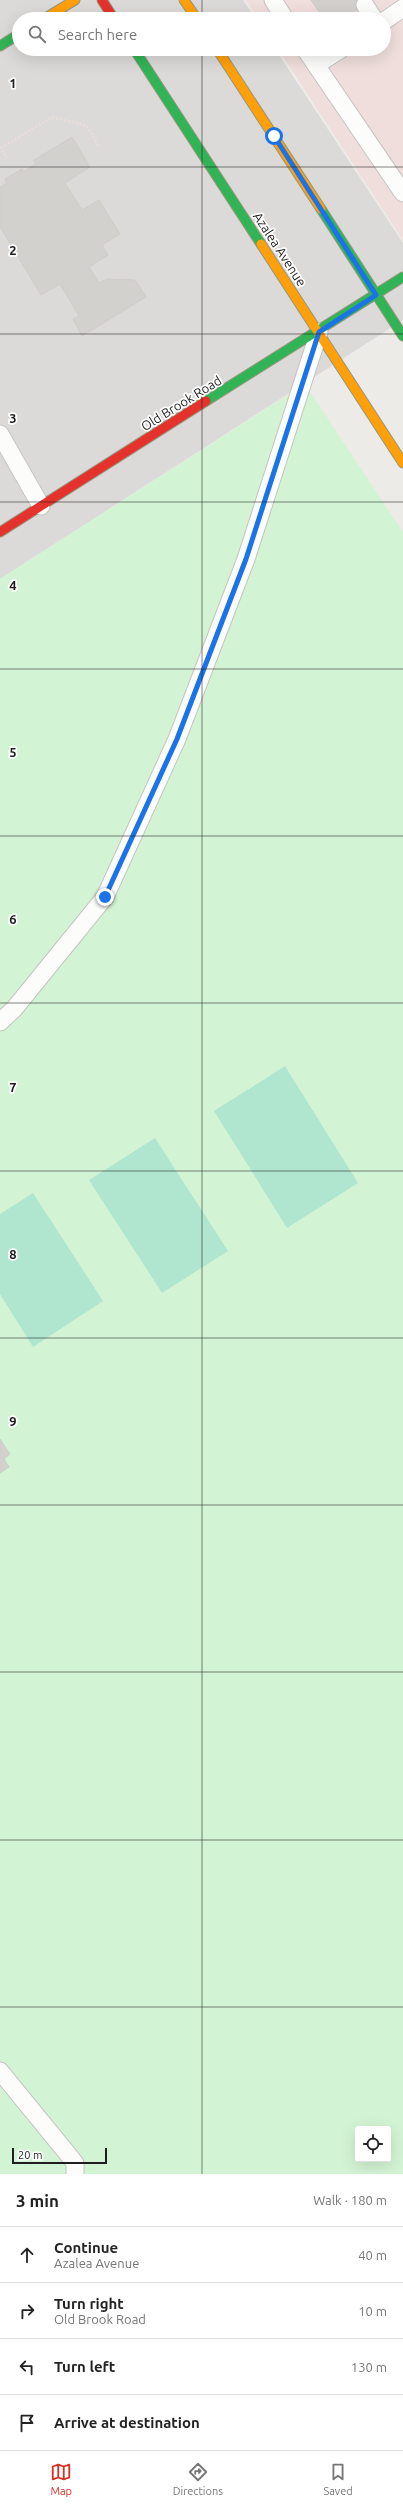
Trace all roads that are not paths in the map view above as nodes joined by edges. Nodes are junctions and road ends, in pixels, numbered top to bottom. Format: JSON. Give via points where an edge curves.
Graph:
{"nodes":[{"id":1,"x":75,"y":0,"type":"edge"},
{"id":2,"x":102,"y":0,"type":"edge"},
{"id":3,"x":184,"y":0,"type":"edge"},
{"id":4,"x":273,"y":0,"type":"edge"},
{"id":5,"x":365,"y":5,"type":"dead end"},
{"id":6,"x":403,"y":8,"type":"edge"},
{"id":7,"x":55,"y":12,"type":"edge"},
{"id":8,"x":110,"y":12,"type":"edge"},
{"id":9,"x":192,"y":12,"type":"edge"},
{"id":10,"x":281,"y":12,"type":"edge"},
{"id":11,"x":370,"y":12,"type":"edge"},
{"id":12,"x":391,"y":16,"type":"edge"},
{"id":13,"x":12,"y":38,"type":"edge"},
{"id":14,"x":0,"y":46,"type":"edge"},
{"id":15,"x":139,"y":56,"type":"edge"},
{"id":16,"x":222,"y":56,"type":"edge"},
{"id":17,"x":310,"y":56,"type":"edge"},
{"id":18,"x":330,"y":56,"type":"edge"},
{"id":19,"x":316,"y":65,"type":"junction"},
{"id":20,"x":403,"y":193,"type":"edge"},
{"id":21,"x":403,"y":277,"type":"edge"},
{"id":22,"x":376,"y":295,"type":"junction"},
{"id":23,"x":319,"y":332,"type":"junction"},
{"id":24,"x":403,"y":336,"type":"edge"},
{"id":25,"x":0,"y":434,"type":"edge"},
{"id":26,"x":403,"y":463,"type":"edge"},
{"id":27,"x":41,"y":506,"type":"junction"},
{"id":28,"x":0,"y":532,"type":"edge"},
{"id":29,"x":0,"y":1022,"type":"edge"},
{"id":30,"x":0,"y":2071,"type":"edge"},
{"id":31,"x":75,"y":2174,"type":"edge"}],
"edges":[{"from":1,"to":7,"type":"main road"},
{"from":2,"to":8,"type":"main road"},
{"from":3,"to":9,"type":"main road"},
{"from":4,"to":10,"type":"lane"},
{"from":5,"to":11,"type":"lane"},
{"from":6,"to":12,"type":"lane"},
{"from":13,"to":14,"type":"main road"},
{"from":15,"to":23,"type":"main road","name":"Azalea Avenue"},
{"from":16,"to":22,"type":"main road"},
{"from":17,"to":19,"type":"lane"},
{"from":18,"to":19,"type":"lane"},
{"from":19,"to":20,"type":"lane"},
{"from":21,"to":22,"type":"main road","name":"Old Brook Road"},
{"from":22,"to":23,"type":"main road","name":"Old Brook Road"},
{"from":22,"to":24,"type":"main road"},
{"from":23,"to":26,"type":"main road","name":"Azalea Avenue"},
{"from":23,"to":27,"type":"main road","name":"Old Brook Road"},
{"from":23,"to":29,"type":"lane","via":[[246,559],[177,739],[105,897],[14,1009]]},
{"from":25,"to":27,"type":"lane"},
{"from":27,"to":28,"type":"main road","name":"Old Brook Road"},
{"from":30,"to":31,"type":"lane","via":[[75,2163]]}]}
